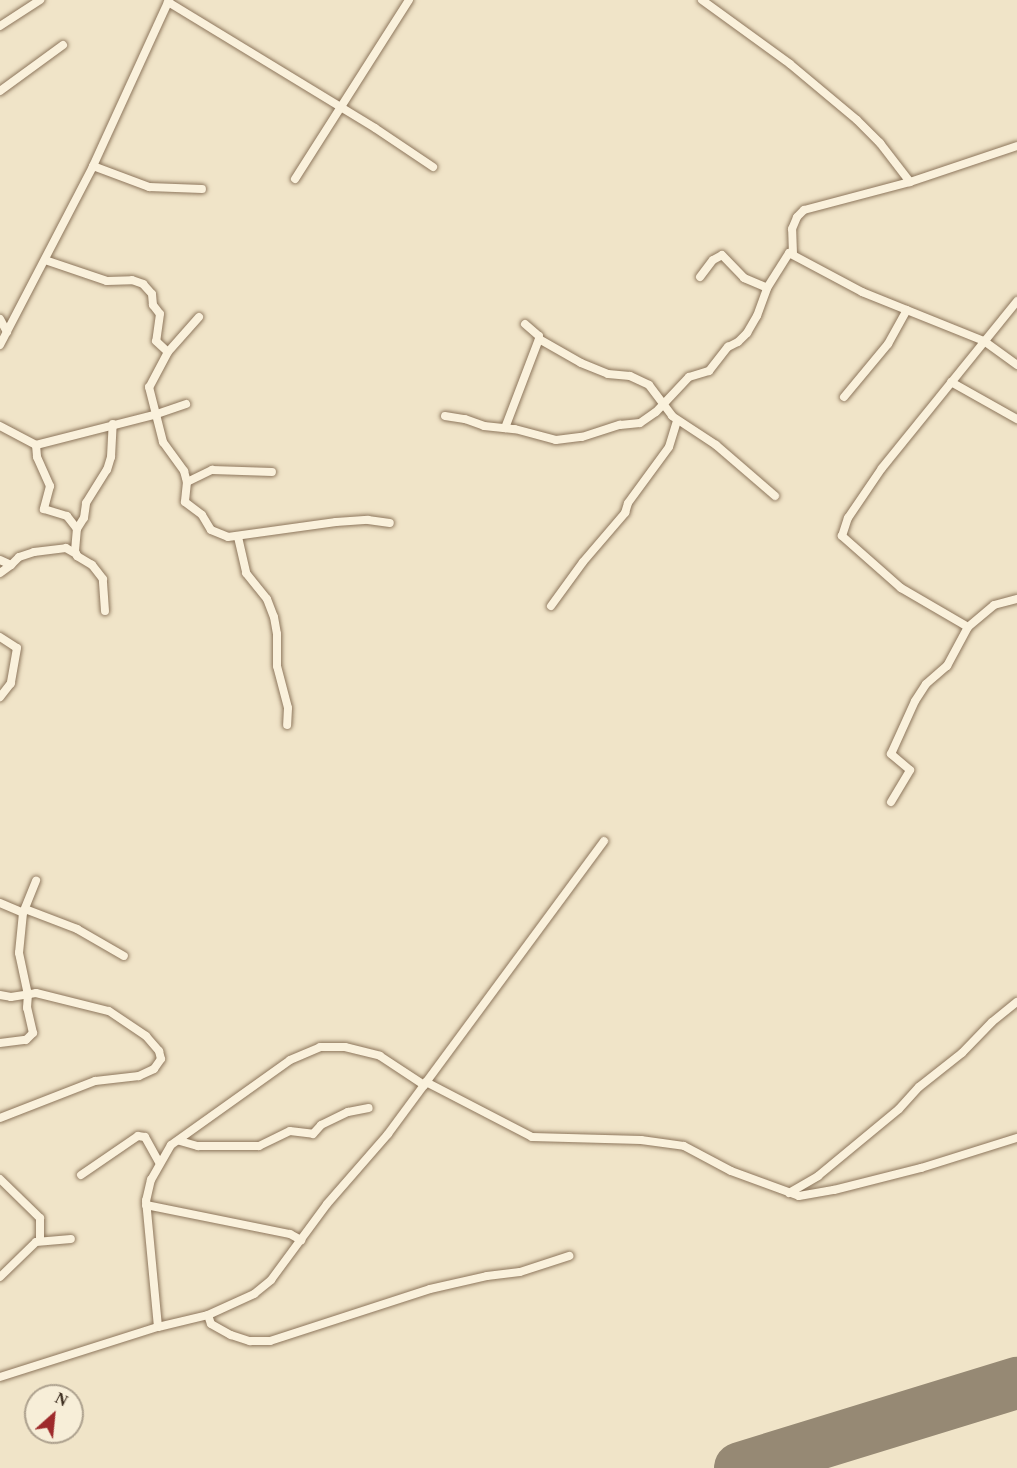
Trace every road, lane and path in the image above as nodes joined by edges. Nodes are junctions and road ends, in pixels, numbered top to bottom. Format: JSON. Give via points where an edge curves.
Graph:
{"nodes":[{"id":1,"x":40,"y":0,"type":"edge"},
{"id":2,"x":409,"y":0,"type":"edge"},
{"id":3,"x":702,"y":0,"type":"edge"},
{"id":4,"x":169,"y":1,"type":"edge"},
{"id":5,"x":0,"y":26,"type":"edge"},
{"id":6,"x":63,"y":45,"type":"dead end"},
{"id":7,"x":0,"y":91,"type":"edge"},
{"id":8,"x":342,"y":109,"type":"junction"},
{"id":9,"x":1017,"y":146,"type":"edge"},
{"id":10,"x":93,"y":166,"type":"junction"},
{"id":11,"x":433,"y":167,"type":"dead end"},
{"id":12,"x":295,"y":179,"type":"dead end"},
{"id":13,"x":910,"y":182,"type":"junction"},
{"id":14,"x":202,"y":189,"type":"dead end"},
{"id":15,"x":793,"y":254,"type":"junction"},
{"id":16,"x":45,"y":260,"type":"junction"},
{"id":17,"x":700,"y":277,"type":"dead end"},
{"id":18,"x":767,"y":288,"type":"junction"},
{"id":19,"x":1017,"y":301,"type":"edge"},
{"id":20,"x":907,"y":310,"type":"junction"},
{"id":21,"x":199,"y":317,"type":"dead end"},
{"id":22,"x":0,"y":319,"type":"edge"},
{"id":23,"x":525,"y":324,"type":"dead end"},
{"id":24,"x":7,"y":332,"type":"junction"},
{"id":25,"x":539,"y":339,"type":"junction"},
{"id":26,"x":984,"y":341,"type":"junction"},
{"id":27,"x":0,"y":345,"type":"edge"},
{"id":28,"x":168,"y":352,"type":"junction"},
{"id":29,"x":1017,"y":365,"type":"edge"},
{"id":30,"x":951,"y":382,"type":"junction"},
{"id":31,"x":844,"y":397,"type":"dead end"},
{"id":32,"x":186,"y":404,"type":"dead end"},
{"id":33,"x":663,"y":405,"type":"junction"},
{"id":34,"x":154,"y":415,"type":"junction"},
{"id":35,"x":445,"y":416,"type":"dead end"},
{"id":36,"x":677,"y":420,"type":"junction"},
{"id":37,"x":1017,"y":420,"type":"edge"},
{"id":38,"x":113,"y":424,"type":"junction"},
{"id":39,"x":0,"y":426,"type":"edge"},
{"id":40,"x":505,"y":428,"type":"junction"},
{"id":41,"x":36,"y":445,"type":"junction"},
{"id":42,"x":272,"y":472,"type":"dead end"},
{"id":43,"x":187,"y":482,"type":"junction"},
{"id":44,"x":776,"y":496,"type":"dead end"},
{"id":45,"x":390,"y":523,"type":"dead end"},
{"id":46,"x":77,"y":529,"type":"junction"},
{"id":47,"x":238,"y":537,"type":"junction"},
{"id":48,"x":76,"y":554,"type":"junction"},
{"id":49,"x":0,"y":560,"type":"edge"},
{"id":50,"x":11,"y":566,"type":"junction"},
{"id":51,"x":0,"y":573,"type":"edge"},
{"id":52,"x":1017,"y":599,"type":"edge"},
{"id":53,"x":551,"y":606,"type":"dead end"},
{"id":54,"x":105,"y":611,"type":"dead end"},
{"id":55,"x":968,"y":627,"type":"junction"},
{"id":56,"x":0,"y":637,"type":"edge"},
{"id":57,"x":0,"y":697,"type":"edge"},
{"id":58,"x":287,"y":724,"type":"dead end"},
{"id":59,"x":891,"y":802,"type":"dead end"},
{"id":60,"x":604,"y":841,"type":"dead end"},
{"id":61,"x":36,"y":880,"type":"dead end"},
{"id":62,"x":0,"y":903,"type":"edge"},
{"id":63,"x":24,"y":911,"type":"junction"},
{"id":64,"x":123,"y":956,"type":"dead end"},
{"id":65,"x":0,"y":995,"type":"edge"},
{"id":66,"x":28,"y":995,"type":"junction"},
{"id":67,"x":1017,"y":1002,"type":"edge"},
{"id":68,"x":0,"y":1043,"type":"edge"},
{"id":69,"x":425,"y":1084,"type":"junction"},
{"id":70,"x":369,"y":1108,"type":"dead end"},
{"id":71,"x":0,"y":1119,"type":"edge"},
{"id":72,"x":1017,"y":1138,"type":"edge"},
{"id":73,"x":180,"y":1141,"type":"junction"},
{"id":74,"x":159,"y":1162,"type":"junction"},
{"id":75,"x":81,"y":1175,"type":"dead end"},
{"id":76,"x":0,"y":1179,"type":"edge"},
{"id":77,"x":789,"y":1193,"type":"junction"},
{"id":78,"x":146,"y":1205,"type":"junction"},
{"id":79,"x":71,"y":1239,"type":"dead end"},
{"id":80,"x":40,"y":1240,"type":"junction"},
{"id":81,"x":301,"y":1240,"type":"junction"},
{"id":82,"x":569,"y":1256,"type":"dead end"},
{"id":83,"x":0,"y":1277,"type":"edge"},
{"id":84,"x":208,"y":1315,"type":"junction"},
{"id":85,"x":158,"y":1327,"type":"junction"},
{"id":86,"x":0,"y":1377,"type":"edge"}],
"edges":[{"from":1,"to":5,"type":"street"},
{"from":2,"to":8,"type":"street"},
{"from":3,"to":13,"type":"street","via":[[790,63],[857,120],[880,142]]},
{"from":4,"to":8,"type":"street"},
{"from":4,"to":10,"type":"street"},
{"from":6,"to":7,"type":"street"},
{"from":8,"to":11,"type":"street"},
{"from":8,"to":12,"type":"street"},
{"from":9,"to":13,"type":"street"},
{"from":10,"to":14,"type":"street","via":[[148,187]]},
{"from":10,"to":16,"type":"street"},
{"from":13,"to":15,"type":"street","via":[[804,210],[792,229]]},
{"from":15,"to":18,"type":"street","via":[[785,256]]},
{"from":15,"to":20,"type":"street","via":[[862,292]]},
{"from":16,"to":24,"type":"street"},
{"from":16,"to":28,"type":"street","via":[[107,281],[132,280],[142,284],[152,294],[153,305],[160,314],[156,340]]},
{"from":17,"to":18,"type":"street","via":[[722,255],[744,278]]},
{"from":18,"to":33,"type":"street","via":[[747,333],[728,347],[709,371],[688,377]]},
{"from":19,"to":26,"type":"street"},
{"from":20,"to":26,"type":"street"},
{"from":20,"to":31,"type":"street","via":[[882,352]]},
{"from":21,"to":28,"type":"street"},
{"from":22,"to":24,"type":"street"},
{"from":23,"to":25,"type":"street"},
{"from":24,"to":27,"type":"street"},
{"from":25,"to":33,"type":"street","via":[[597,370],[630,376],[649,385]]},
{"from":25,"to":40,"type":"street"},
{"from":26,"to":29,"type":"street"},
{"from":26,"to":30,"type":"street"},
{"from":28,"to":34,"type":"street","via":[[148,387]]},
{"from":30,"to":37,"type":"street"},
{"from":30,"to":55,"type":"street","via":[[862,495],[842,536],[901,588]]},
{"from":32,"to":34,"type":"street"},
{"from":33,"to":36,"type":"street"},
{"from":33,"to":40,"type":"street","via":[[635,425],[620,425],[570,439],[556,440]]},
{"from":34,"to":38,"type":"street"},
{"from":34,"to":43,"type":"street","via":[[163,442],[180,463]]},
{"from":35,"to":40,"type":"street"},
{"from":36,"to":44,"type":"street","via":[[716,445]]},
{"from":36,"to":53,"type":"street","via":[[669,447],[627,503],[625,513]]},
{"from":38,"to":41,"type":"street"},
{"from":38,"to":46,"type":"street","via":[[107,470],[86,503],[84,518]]},
{"from":39,"to":41,"type":"street"},
{"from":41,"to":46,"type":"street","via":[[50,486],[45,509],[67,516]]},
{"from":42,"to":43,"type":"street","via":[[212,470]]},
{"from":43,"to":47,"type":"street","via":[[185,502],[211,530]]},
{"from":45,"to":47,"type":"street","via":[[336,522]]},
{"from":46,"to":48,"type":"street"},
{"from":47,"to":58,"type":"street","via":[[246,573],[267,599],[274,617]]},
{"from":48,"to":50,"type":"street","via":[[66,548],[34,552],[19,557]]},
{"from":48,"to":54,"type":"street","via":[[99,571]]},
{"from":49,"to":50,"type":"street"},
{"from":50,"to":51,"type":"street"},
{"from":52,"to":55,"type":"street","via":[[994,605]]},
{"from":55,"to":59,"type":"street","via":[[947,666],[926,684],[915,701],[891,754],[910,770]]},
{"from":56,"to":57,"type":"street","via":[[17,648],[11,683]]},
{"from":60,"to":69,"type":"street"},
{"from":61,"to":63,"type":"street"},
{"from":62,"to":63,"type":"street"},
{"from":63,"to":64,"type":"street","via":[[77,929]]},
{"from":63,"to":66,"type":"street","via":[[19,954]]},
{"from":65,"to":66,"type":"street"},
{"from":66,"to":68,"type":"street","via":[[33,1036]]},
{"from":66,"to":71,"type":"street","via":[[36,993],[109,1011],[146,1036],[159,1051],[160,1059],[157,1067],[139,1076],[95,1081]]},
{"from":67,"to":77,"type":"street","via":[[899,1109],[818,1176]]},
{"from":69,"to":73,"type":"street","via":[[380,1056],[345,1047],[320,1047],[256,1082]]},
{"from":69,"to":77,"type":"street","via":[[532,1137],[641,1140],[684,1146],[731,1171]]},
{"from":69,"to":81,"type":"street"},
{"from":70,"to":73,"type":"street","via":[[348,1112],[321,1125],[313,1134],[290,1131],[259,1146],[198,1146]]},
{"from":72,"to":77,"type":"street","via":[[834,1190],[799,1196]]},
{"from":73,"to":74,"type":"street","via":[[171,1145]]},
{"from":74,"to":75,"type":"street","via":[[144,1137],[138,1136]]},
{"from":74,"to":78,"type":"street"},
{"from":76,"to":80,"type":"street","via":[[40,1218]]},
{"from":78,"to":81,"type":"street","via":[[290,1234]]},
{"from":78,"to":85,"type":"street"},
{"from":79,"to":80,"type":"street"},
{"from":80,"to":83,"type":"street"},
{"from":81,"to":84,"type":"street","via":[[272,1280],[254,1294]]},
{"from":82,"to":84,"type":"street","via":[[520,1272],[430,1289],[270,1341],[250,1341],[219,1330]]},
{"from":84,"to":85,"type":"street"},
{"from":85,"to":86,"type":"street"}]}
